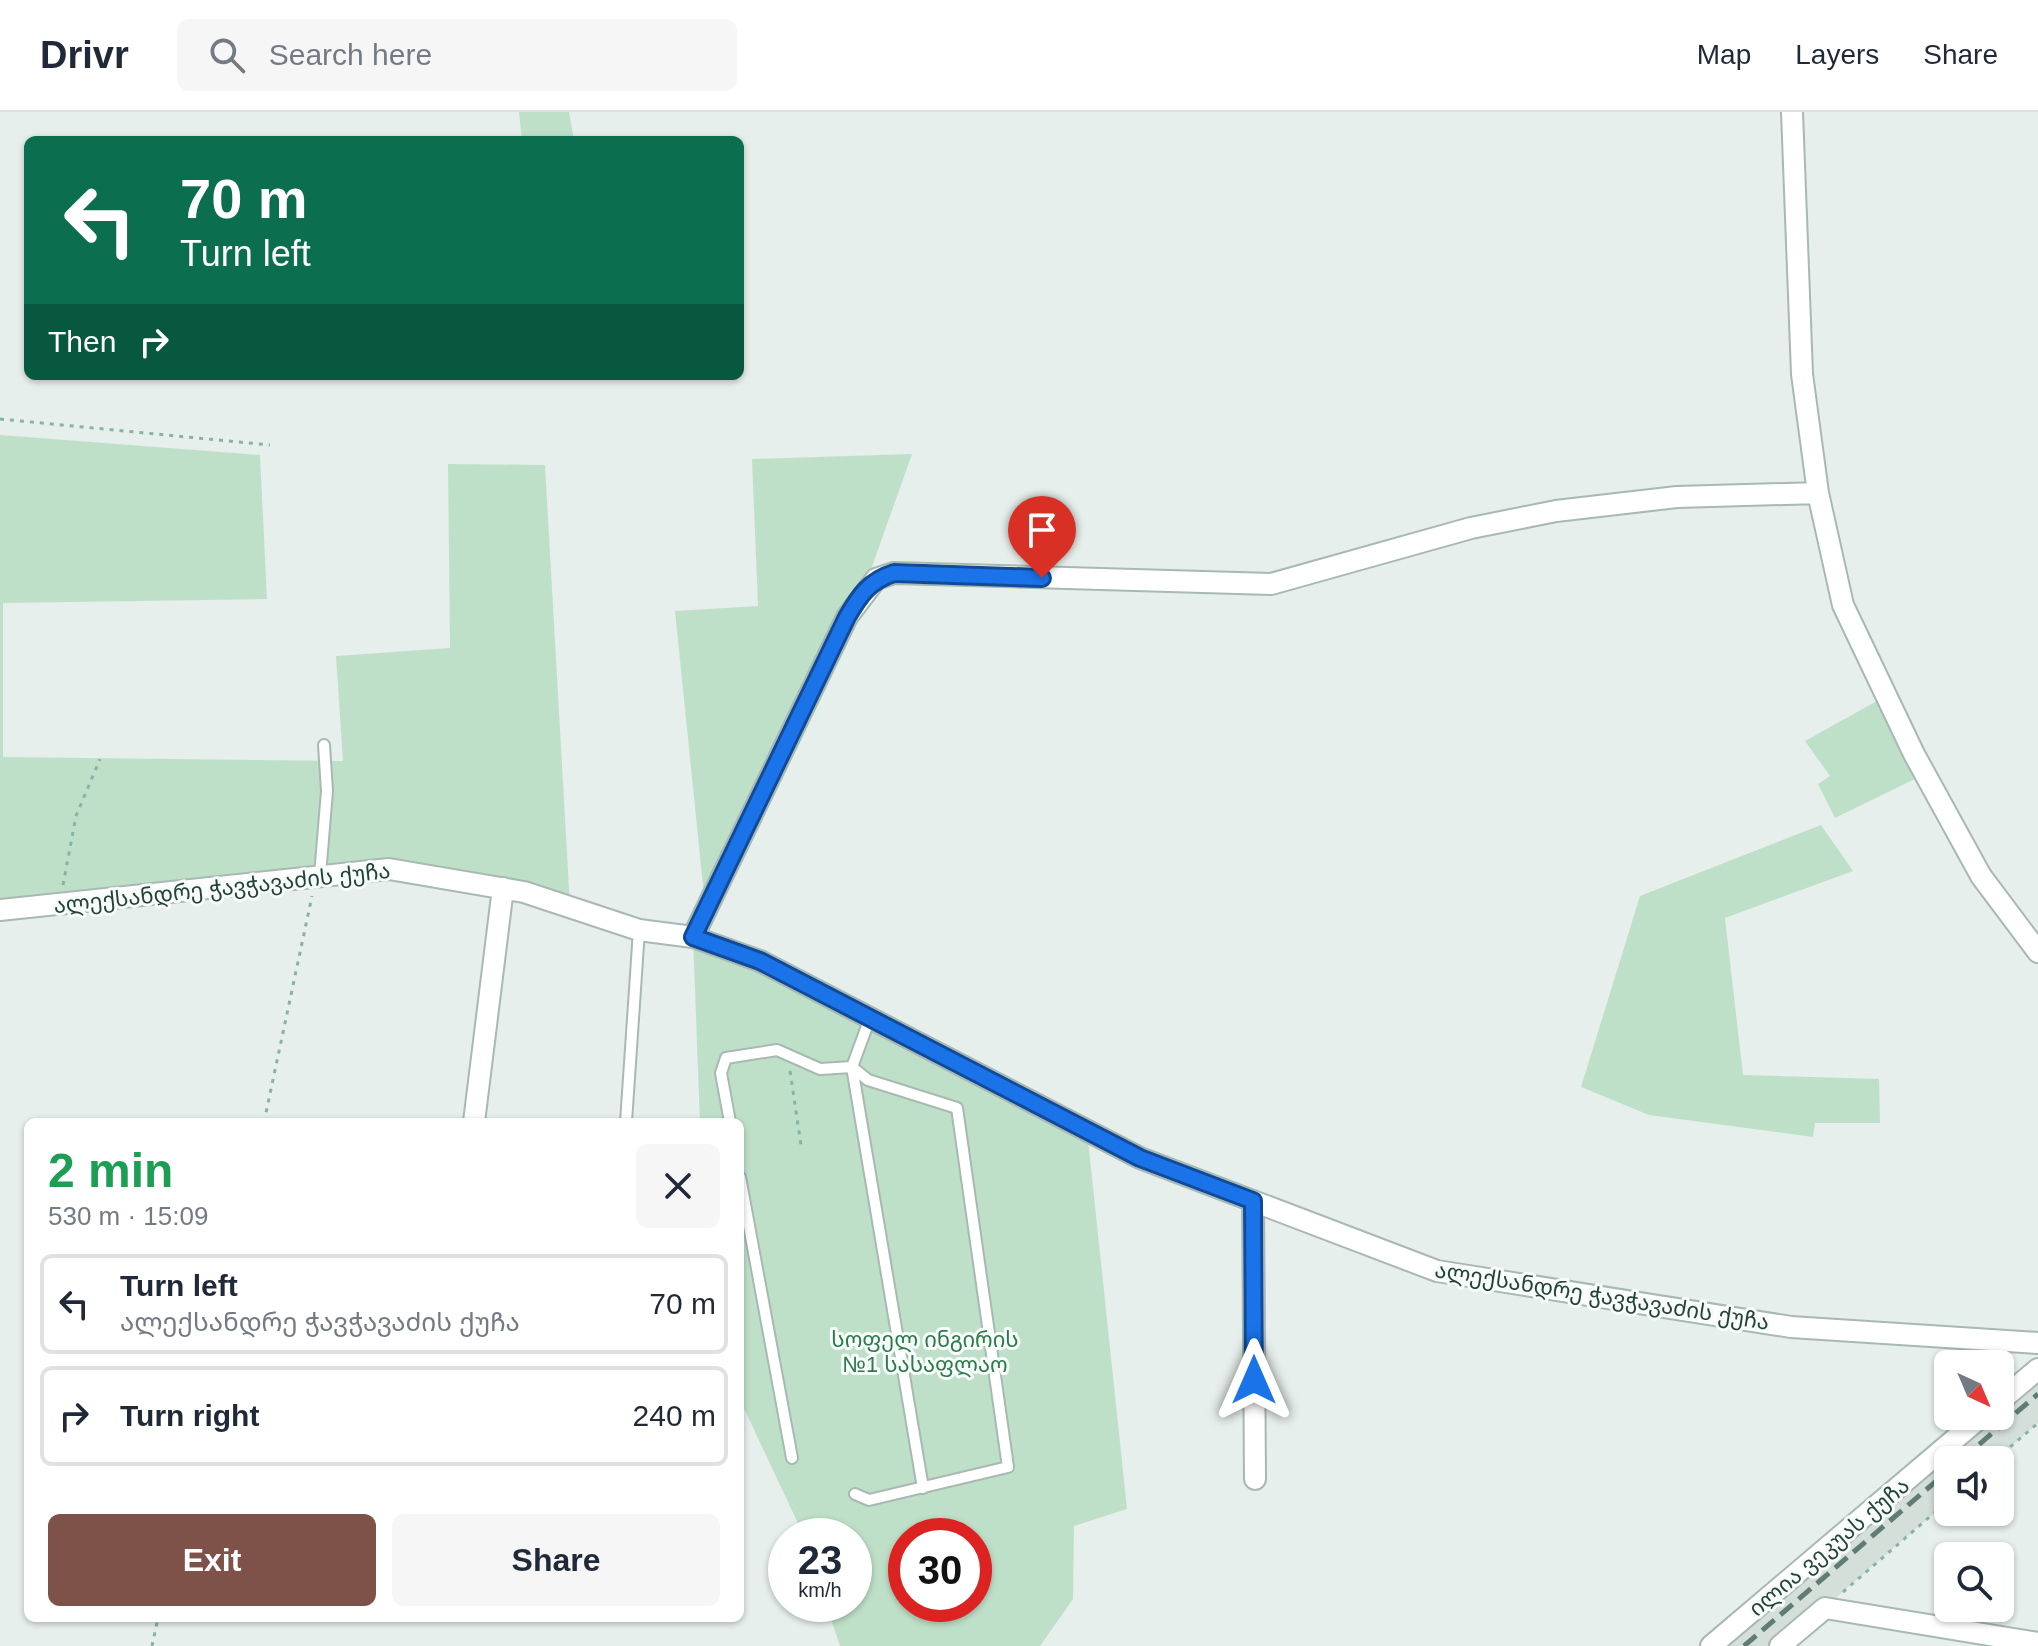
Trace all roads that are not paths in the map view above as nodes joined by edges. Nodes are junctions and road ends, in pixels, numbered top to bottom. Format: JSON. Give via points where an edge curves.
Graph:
{"nodes":[{"id":1,"x":1792,"y":112,"type":"edge"},
{"id":2,"x":1818,"y":493,"type":"junction"},
{"id":3,"x":324,"y":745,"type":"dead end"},
{"id":4,"x":318,"y":876,"type":"junction"},
{"id":5,"x":503,"y":888,"type":"junction"},
{"id":6,"x":0,"y":910,"type":"edge"},
{"id":7,"x":639,"y":930,"type":"junction"},
{"id":8,"x":693,"y":937,"type":"junction"},
{"id":9,"x":2038,"y":952,"type":"edge"},
{"id":10,"x":870,"y":1018,"type":"junction"},
{"id":11,"x":852,"y":1067,"type":"junction"},
{"id":12,"x":474,"y":1118,"type":"edge"},
{"id":13,"x":626,"y":1118,"type":"edge"},
{"id":14,"x":729,"y":1118,"type":"edge"},
{"id":15,"x":744,"y":1199,"type":"edge"},
{"id":16,"x":1253,"y":1201,"type":"junction"},
{"id":17,"x":2038,"y":1343,"type":"edge"},
{"id":18,"x":2038,"y":1369,"type":"edge"},
{"id":19,"x":2014,"y":1389,"type":"edge"},
{"id":20,"x":1966,"y":1430,"type":"edge"},
{"id":21,"x":792,"y":1458,"type":"dead end"},
{"id":22,"x":1255,"y":1479,"type":"dead end"},
{"id":23,"x":923,"y":1488,"type":"junction"},
{"id":24,"x":855,"y":1494,"type":"dead end"},
{"id":25,"x":2038,"y":1643,"type":"edge"},
{"id":26,"x":1711,"y":1646,"type":"edge"},
{"id":27,"x":1780,"y":1646,"type":"edge"}],
"edges":[{"from":1,"to":2,"type":"street","via":[[1802,374]]},
{"from":2,"to":8,"type":"street","via":[[1677,497],[1556,511],[1471,528],[1271,584],[894,573],[876,579],[847,617]]},
{"from":2,"to":9,"type":"street","via":[[1843,605],[1891,707],[1981,876]]},
{"from":3,"to":4,"type":"lane","via":[[327,791]]},
{"from":4,"to":5,"type":"street","name":"ალექსანდრე ჭავჭავაძის ქუჩა","via":[[389,869]]},
{"from":4,"to":6,"type":"street","name":"ალექსანდრე ჭავჭავაძის ქუჩა"},
{"from":5,"to":7,"type":"street","name":"ალექსანდრე ჭავჭავაძის ქუჩა"},
{"from":5,"to":12,"type":"street"},
{"from":7,"to":8,"type":"street","name":"ალექსანდრე ჭავჭავაძის ქუჩა"},
{"from":7,"to":13,"type":"lane"},
{"from":8,"to":10,"type":"street","name":"ალექსანდრე ჭავჭავაძის ქუჩა","via":[[760,961]]},
{"from":10,"to":11,"type":"lane"},
{"from":10,"to":16,"type":"street","name":"ალექსანდრე ჭავჭავაძის ქუჩა","via":[[1140,1158]]},
{"from":11,"to":14,"type":"lane","via":[[820,1069],[777,1050],[726,1058],[721,1073]]},
{"from":11,"to":23,"type":"lane"},
{"from":11,"to":23,"type":"lane","via":[[868,1080],[957,1108],[1008,1467]]},
{"from":15,"to":21,"type":"lane"},
{"from":16,"to":17,"type":"street","name":"ალექსანდრე ჭავჭავაძის ქუჩა","via":[[1437,1271],[1791,1327]]},
{"from":16,"to":22,"type":"street"},
{"from":18,"to":19,"type":"street"},
{"from":20,"to":26,"type":"street","name":"ილია ვეკუას ქუჩა"},
{"from":23,"to":24,"type":"lane","via":[[869,1500]]},
{"from":25,"to":27,"type":"street","via":[[1825,1608]]}]}
